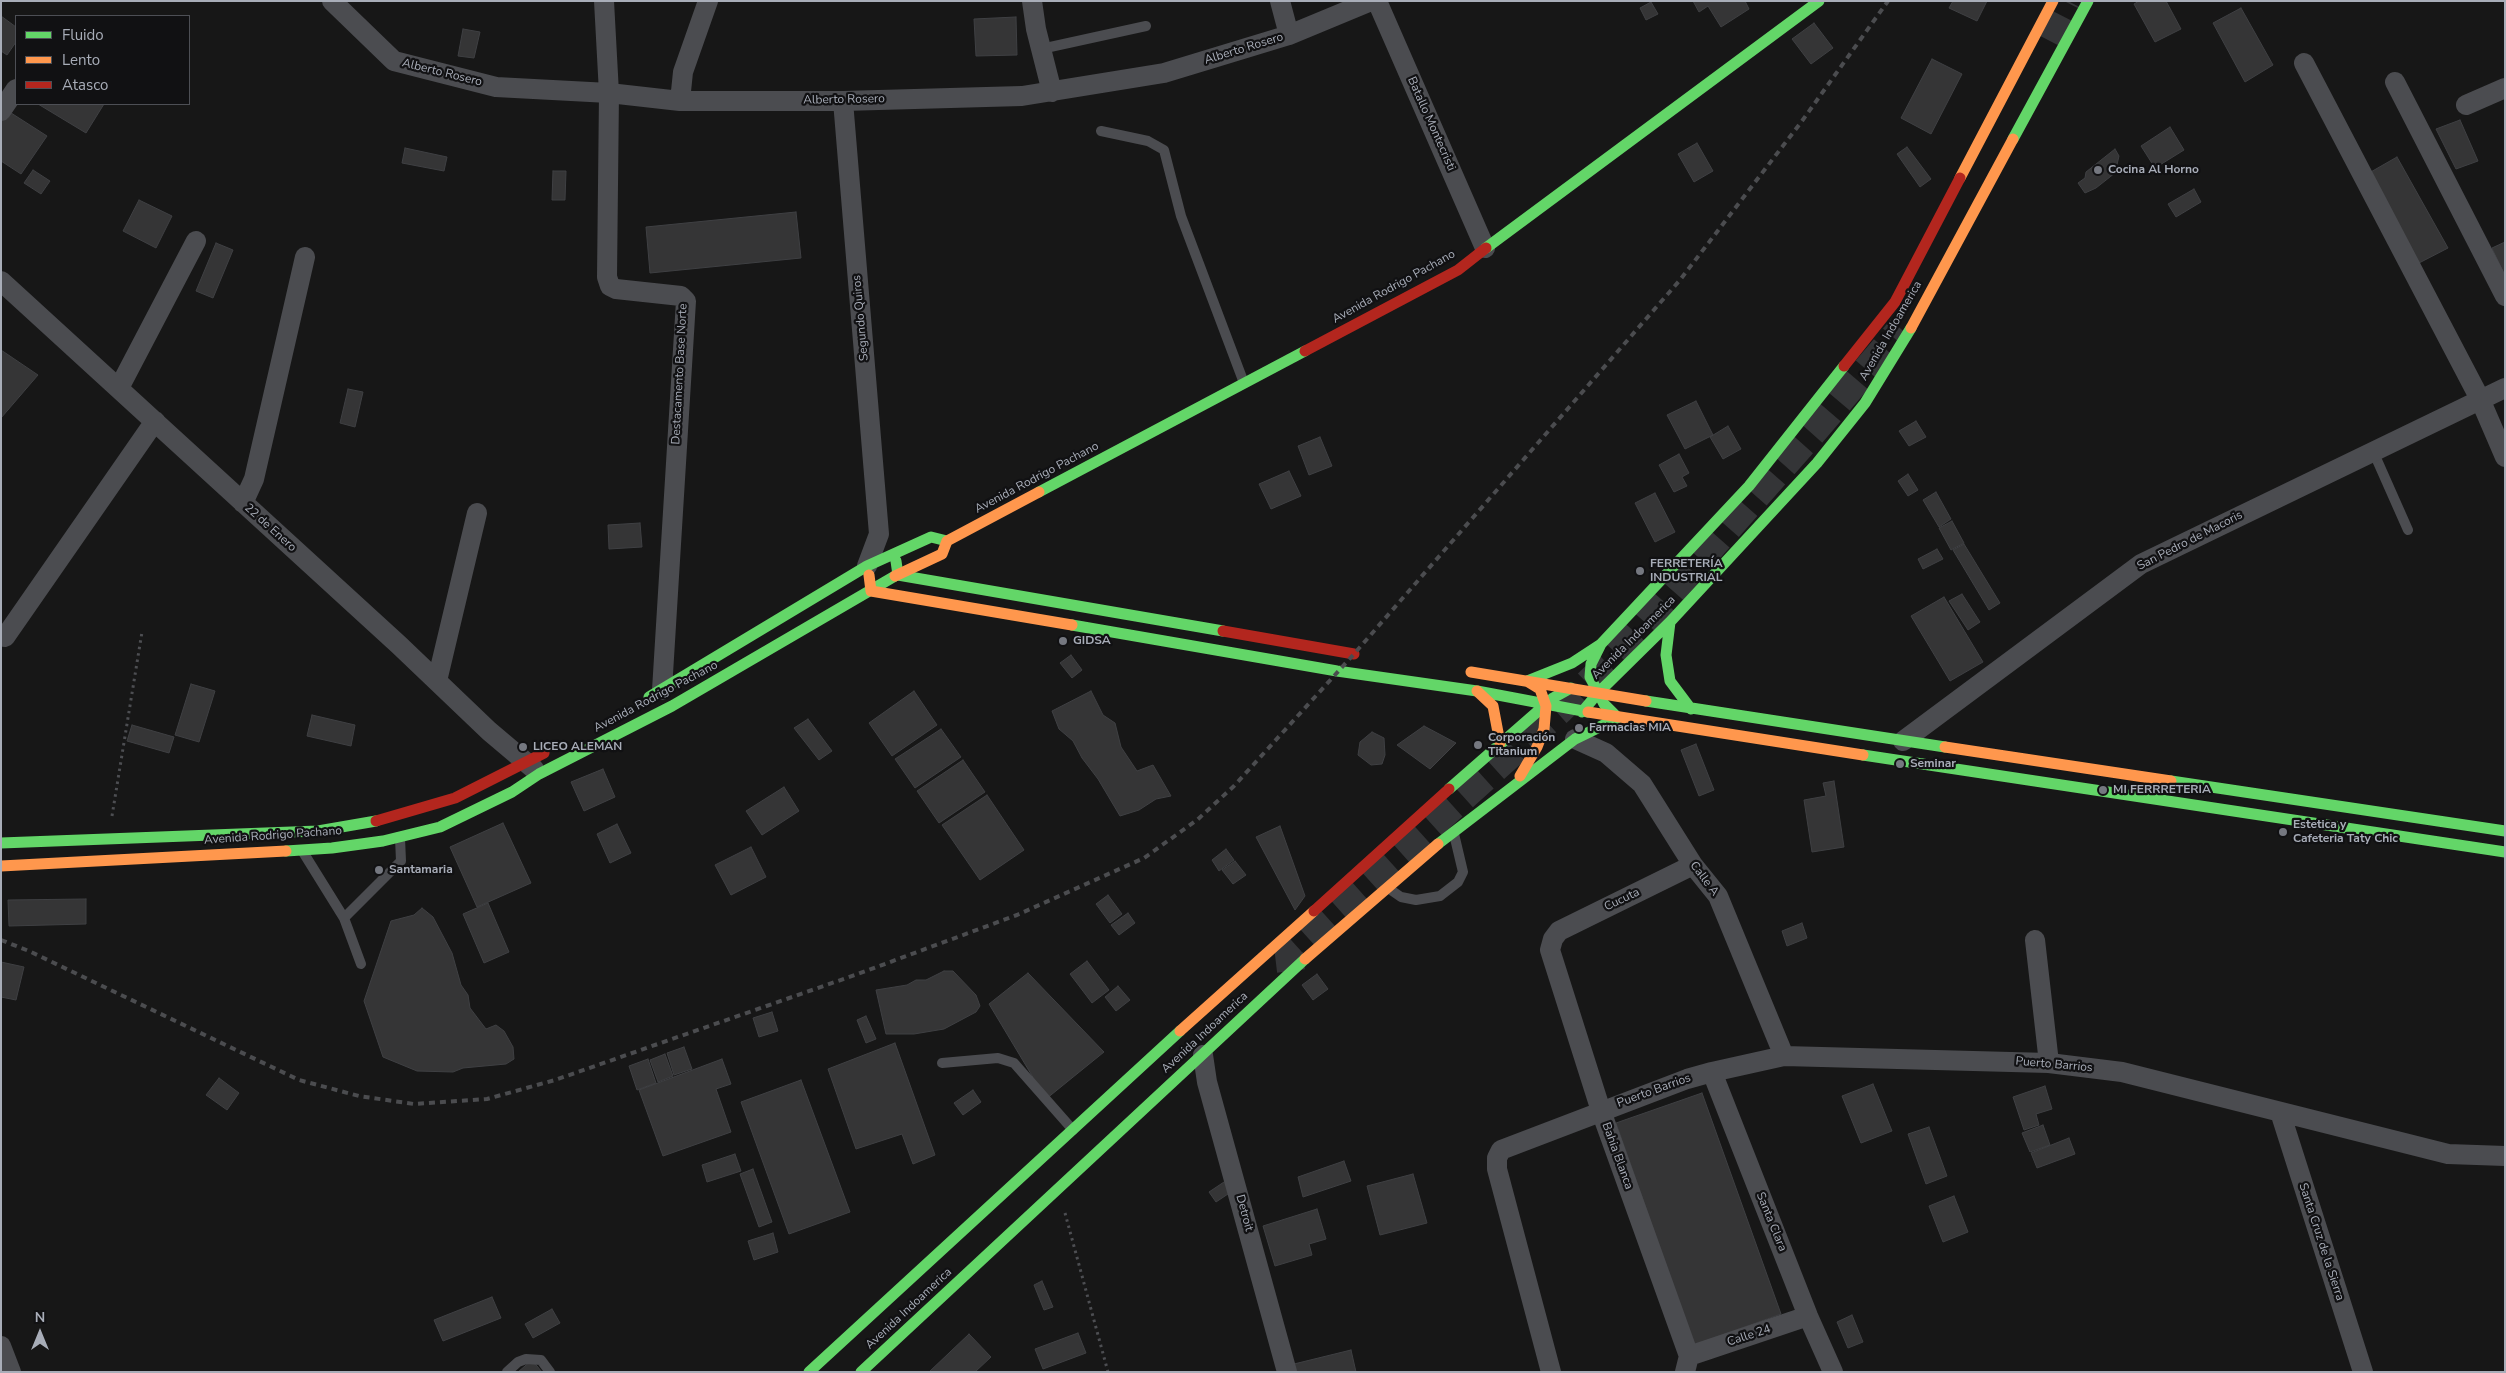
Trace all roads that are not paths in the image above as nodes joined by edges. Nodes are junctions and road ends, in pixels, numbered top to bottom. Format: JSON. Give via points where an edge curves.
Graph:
{"nodes":[{"id":1,"x":332,"y":1,"type":"edge"},
{"id":2,"x":604,"y":1,"type":"edge"},
{"id":3,"x":708,"y":1,"type":"edge"},
{"id":4,"x":1032,"y":1,"type":"edge"},
{"id":5,"x":1280,"y":1,"type":"edge"},
{"id":6,"x":1371,"y":1,"type":"edge"},
{"id":7,"x":1377,"y":1,"type":"edge"},
{"id":8,"x":1819,"y":1,"type":"edge"},
{"id":9,"x":2053,"y":1,"type":"edge"},
{"id":10,"x":2088,"y":1,"type":"edge"},
{"id":11,"x":1146,"y":26,"type":"dead end"},
{"id":12,"x":1290,"y":35,"type":"junction"},
{"id":13,"x":1041,"y":49,"type":"junction"},
{"id":14,"x":2304,"y":63,"type":"dead end"},
{"id":15,"x":2396,"y":82,"type":"dead end"},
{"id":16,"x":2505,"y":88,"type":"edge"},
{"id":17,"x":15,"y":90,"type":"edge"},
{"id":18,"x":1052,"y":92,"type":"junction"},
{"id":19,"x":610,"y":93,"type":"junction"},
{"id":20,"x":680,"y":101,"type":"junction"},
{"id":21,"x":843,"y":101,"type":"junction"},
{"id":22,"x":2466,"y":105,"type":"dead end"},
{"id":23,"x":1,"y":111,"type":"edge"},
{"id":24,"x":1101,"y":131,"type":"dead end"},
{"id":25,"x":196,"y":241,"type":"dead end"},
{"id":26,"x":1485,"y":248,"type":"junction"},
{"id":27,"x":305,"y":257,"type":"dead end"},
{"id":28,"x":1,"y":281,"type":"edge"},
{"id":29,"x":2505,"y":296,"type":"edge"},
{"id":30,"x":1244,"y":384,"type":"junction"},
{"id":31,"x":119,"y":388,"type":"junction"},
{"id":32,"x":2505,"y":388,"type":"edge"},
{"id":33,"x":2480,"y":399,"type":"junction"},
{"id":34,"x":155,"y":421,"type":"junction"},
{"id":35,"x":2373,"y":451,"type":"junction"},
{"id":36,"x":2505,"y":457,"type":"edge"},
{"id":37,"x":243,"y":503,"type":"junction"},
{"id":38,"x":477,"y":513,"type":"dead end"},
{"id":39,"x":2408,"y":530,"type":"dead end"},
{"id":40,"x":880,"y":534,"type":"junction"},
{"id":41,"x":947,"y":541,"type":"junction"},
{"id":42,"x":895,"y":552,"type":"junction"},
{"id":43,"x":867,"y":566,"type":"junction"},
{"id":44,"x":898,"y":575,"type":"junction"},
{"id":45,"x":871,"y":591,"type":"junction"},
{"id":46,"x":1670,"y":622,"type":"junction"},
{"id":47,"x":5,"y":637,"type":"dead end"},
{"id":48,"x":1601,"y":644,"type":"junction"},
{"id":49,"x":1364,"y":656,"type":"dead end"},
{"id":50,"x":1460,"y":671,"type":"dead end"},
{"id":51,"x":437,"y":681,"type":"junction"},
{"id":52,"x":1527,"y":681,"type":"junction"},
{"id":53,"x":1571,"y":688,"type":"junction"},
{"id":54,"x":662,"y":690,"type":"junction"},
{"id":55,"x":1477,"y":691,"type":"junction"},
{"id":56,"x":1598,"y":693,"type":"junction"},
{"id":57,"x":636,"y":704,"type":"dead end"},
{"id":58,"x":1546,"y":706,"type":"junction"},
{"id":59,"x":1691,"y":709,"type":"junction"},
{"id":60,"x":1582,"y":712,"type":"junction"},
{"id":61,"x":1618,"y":718,"type":"junction"},
{"id":62,"x":1576,"y":739,"type":"junction"},
{"id":63,"x":1903,"y":741,"type":"junction"},
{"id":64,"x":1500,"y":744,"type":"junction"},
{"id":65,"x":552,"y":749,"type":"dead end"},
{"id":66,"x":533,"y":768,"type":"junction"},
{"id":67,"x":1516,"y":783,"type":"junction"},
{"id":68,"x":1453,"y":831,"type":"junction"},
{"id":69,"x":2505,"y":831,"type":"edge"},
{"id":70,"x":400,"y":836,"type":"junction"},
{"id":71,"x":1,"y":843,"type":"edge"},
{"id":72,"x":302,"y":849,"type":"junction"},
{"id":73,"x":2505,"y":852,"type":"edge"},
{"id":74,"x":1693,"y":865,"type":"junction"},
{"id":75,"x":1,"y":866,"type":"edge"},
{"id":76,"x":1388,"y":888,"type":"junction"},
{"id":77,"x":344,"y":918,"type":"junction"},
{"id":78,"x":1553,"y":938,"type":"joint"},
{"id":79,"x":2034,"y":940,"type":"dead end"},
{"id":80,"x":361,"y":964,"type":"dead end"},
{"id":81,"x":1203,"y":1055,"type":"junction"},
{"id":82,"x":1784,"y":1056,"type":"junction"},
{"id":83,"x":942,"y":1063,"type":"dead end"},
{"id":84,"x":2049,"y":1063,"type":"junction"},
{"id":85,"x":1712,"y":1072,"type":"junction"},
{"id":86,"x":1601,"y":1111,"type":"junction"},
{"id":87,"x":2280,"y":1112,"type":"junction"},
{"id":88,"x":1074,"y":1131,"type":"junction"},
{"id":89,"x":2505,"y":1156,"type":"edge"},
{"id":90,"x":1808,"y":1316,"type":"junction"},
{"id":91,"x":1,"y":1346,"type":"edge"},
{"id":92,"x":1687,"y":1364,"type":"edge"},
{"id":93,"x":10,"y":1372,"type":"edge"},
{"id":94,"x":508,"y":1372,"type":"edge"},
{"id":95,"x":550,"y":1372,"type":"edge"},
{"id":96,"x":809,"y":1372,"type":"edge"},
{"id":97,"x":861,"y":1372,"type":"edge"},
{"id":98,"x":1287,"y":1372,"type":"edge"},
{"id":99,"x":1551,"y":1372,"type":"edge"},
{"id":100,"x":1833,"y":1372,"type":"edge"},
{"id":101,"x":2363,"y":1372,"type":"edge"}],
"edges":[{"from":1,"to":19,"type":"street","name":"Alberto Rosero","via":[[394,61],[496,87]]},
{"from":2,"to":19,"type":"street","name":"Destacamento Base Norte"},
{"from":3,"to":20,"type":"street","via":[[683,72]]},
{"from":4,"to":13,"type":"street"},
{"from":5,"to":12,"type":"street"},
{"from":6,"to":12,"type":"street","name":"Alberto Rosero"},
{"from":7,"to":26,"type":"street","name":"Batallo Montecristi"},
{"from":8,"to":26,"type":"main road","name":"Avenida Rodrigo Pachano"},
{"from":9,"to":48,"type":"main road","name":"Avenida Indoamerica","via":[[1896,302],[1749,486]]},
{"from":10,"to":46,"type":"main road","name":"Avenida Indoamerica","via":[[1914,323],[1865,403],[1817,463]]},
{"from":11,"to":13,"type":"lane"},
{"from":12,"to":18,"type":"street","name":"Alberto Rosero","via":[[1164,73]]},
{"from":13,"to":18,"type":"street"},
{"from":14,"to":33,"type":"street"},
{"from":15,"to":29,"type":"street"},
{"from":16,"to":22,"type":"street"},
{"from":17,"to":23,"type":"street"},
{"from":18,"to":21,"type":"street","name":"Alberto Rosero","via":[[1022,96]]},
{"from":19,"to":20,"type":"street","name":"Alberto Rosero"},
{"from":19,"to":54,"type":"street","name":"Destacamento Base Norte","via":[[607,277],[610,286],[681,296],[686,301]]},
{"from":20,"to":21,"type":"street","name":"Alberto Rosero"},
{"from":21,"to":40,"type":"street","name":"Segundo Quiros"},
{"from":24,"to":30,"type":"lane","via":[[1148,141],[1164,150],[1182,216]]},
{"from":25,"to":31,"type":"street"},
{"from":26,"to":30,"type":"main road","name":"Avenida Rodrigo Pachano","via":[[1458,270]]},
{"from":27,"to":37,"type":"street","via":[[254,479]]},
{"from":28,"to":31,"type":"street","name":"22 de Enero"},
{"from":30,"to":41,"type":"main road","name":"Avenida Rodrigo Pachano"},
{"from":31,"to":34,"type":"street","name":"22 de Enero"},
{"from":32,"to":33,"type":"street","name":"San Pedro de Macoris"},
{"from":33,"to":35,"type":"street","name":"San Pedro de Macoris"},
{"from":33,"to":36,"type":"street"},
{"from":34,"to":37,"type":"street","name":"22 de Enero"},
{"from":34,"to":47,"type":"street"},
{"from":35,"to":39,"type":"lane"},
{"from":35,"to":63,"type":"street","name":"San Pedro de Macoris","via":[[2140,564]]},
{"from":37,"to":51,"type":"street","name":"22 de Enero"},
{"from":38,"to":51,"type":"street"},
{"from":40,"to":42,"type":"street"},
{"from":40,"to":43,"type":"street"},
{"from":41,"to":42,"type":"main road","name":"Avenida Rodrigo Pachano","via":[[931,537]]},
{"from":41,"to":44,"type":"main road","name":"Avenida Rodrigo Pachano","via":[[942,554]]},
{"from":42,"to":43,"type":"main road","name":"Avenida Rodrigo Pachano"},
{"from":42,"to":44,"type":"main road"},
{"from":43,"to":45,"type":"main road"},
{"from":43,"to":54,"type":"main road","name":"Avenida Rodrigo Pachano"},
{"from":44,"to":45,"type":"main road","name":"Avenida Rodrigo Pachano"},
{"from":44,"to":49,"type":"main road"},
{"from":45,"to":55,"type":"main road","via":[[1337,671]]},
{"from":45,"to":66,"type":"main road","name":"Avenida Rodrigo Pachano","via":[[672,706]]},
{"from":46,"to":56,"type":"main road","name":"Avenida Indoamerica"},
{"from":46,"to":59,"type":"main road","via":[[1666,655],[1670,681]]},
{"from":48,"to":52,"type":"main road","via":[[1572,663]]},
{"from":48,"to":56,"type":"main road","name":"Avenida Indoamerica","via":[[1590,678]]},
{"from":50,"to":52,"type":"main road"},
{"from":51,"to":66,"type":"street","name":"22 de Enero"},
{"from":52,"to":53,"type":"main road"},
{"from":52,"to":58,"type":"main road","via":[[1540,689]]},
{"from":53,"to":56,"type":"main road"},
{"from":53,"to":58,"type":"main road","name":"Avenida Indoamerica"},
{"from":54,"to":57,"type":"main road","name":"Avenida Rodrigo Pachano"},
{"from":55,"to":58,"type":"main road"},
{"from":55,"to":64,"type":"main road","via":[[1493,706]]},
{"from":56,"to":59,"type":"main road"},
{"from":56,"to":60,"type":"main road"},
{"from":56,"to":61,"type":"main road"},
{"from":58,"to":60,"type":"main road"},
{"from":58,"to":64,"type":"main road","name":"Avenida Indoamerica"},
{"from":58,"to":67,"type":"main road","name":"Avenida Indoamerica","via":[[1538,747]]},
{"from":59,"to":63,"type":"main road"},
{"from":60,"to":61,"type":"main road"},
{"from":61,"to":62,"type":"main road"},
{"from":61,"to":73,"type":"main road"},
{"from":62,"to":67,"type":"main road"},
{"from":62,"to":74,"type":"street","name":"Calle A","via":[[1606,753],[1642,784]]},
{"from":63,"to":69,"type":"main road"},
{"from":64,"to":88,"type":"main road","name":"Avenida Indoamerica"},
{"from":65,"to":66,"type":"main road","name":"Avenida Rodrigo Pachano"},
{"from":66,"to":70,"type":"main road","name":"Avenida Rodrigo Pachano","via":[[512,792],[440,827]]},
{"from":66,"to":71,"type":"main road","name":"Avenida Rodrigo Pachano","via":[[455,798],[377,822],[318,831]]},
{"from":67,"to":68,"type":"main road","name":"Avenida Indoamerica"},
{"from":68,"to":76,"type":"main road","name":"Avenida Indoamerica"},
{"from":68,"to":76,"type":"lane","via":[[1463,872],[1458,882],[1440,896],[1416,900],[1401,897]]},
{"from":70,"to":72,"type":"main road","name":"Avenida Rodrigo Pachano","via":[[340,847]]},
{"from":70,"to":77,"type":"lane","via":[[401,862]]},
{"from":72,"to":75,"type":"main road","name":"Avenida Rodrigo Pachano"},
{"from":72,"to":77,"type":"lane"},
{"from":74,"to":78,"type":"street","name":"Cucuta","via":[[1559,931]]},
{"from":74,"to":82,"type":"street","name":"Calle A","via":[[1718,896]]},
{"from":76,"to":81,"type":"main road","name":"Avenida Indoamerica","via":[[1291,971]]},
{"from":77,"to":80,"type":"lane"},
{"from":78,"to":86,"type":"street","name":"Bahia Blanca","via":[[1550,950]]},
{"from":79,"to":84,"type":"street"},
{"from":81,"to":97,"type":"main road","name":"Avenida Indoamerica"},
{"from":81,"to":98,"type":"street","name":"Detroit","via":[[1207,1082]]},
{"from":82,"to":84,"type":"street","name":"Puerto Barrios"},
{"from":82,"to":85,"type":"street","name":"Puerto Barrios"},
{"from":83,"to":88,"type":"lane","via":[[998,1058],[1014,1063]]},
{"from":84,"to":87,"type":"street","name":"Puerto Barrios","via":[[2122,1072]]},
{"from":85,"to":86,"type":"street","name":"Puerto Barrios"},
{"from":85,"to":90,"type":"street","name":"Santa Clara"},
{"from":86,"to":92,"type":"street","name":"Bahia Blanca"},
{"from":86,"to":99,"type":"street","name":"Puerto Barrios","via":[[1501,1150],[1497,1158],[1497,1169]]},
{"from":87,"to":89,"type":"street","name":"Puerto Barrios","via":[[2448,1154]]},
{"from":87,"to":101,"type":"street","name":"Santa Cruz de la Sierra"},
{"from":88,"to":96,"type":"main road","name":"Avenida Indoamerica"},
{"from":90,"to":92,"type":"street","name":"Calle 24"},
{"from":90,"to":100,"type":"street","name":"Santa Clara"},
{"from":91,"to":93,"type":"street"},
{"from":94,"to":95,"type":"lane","via":[[526,1359],[541,1360]]}]}
